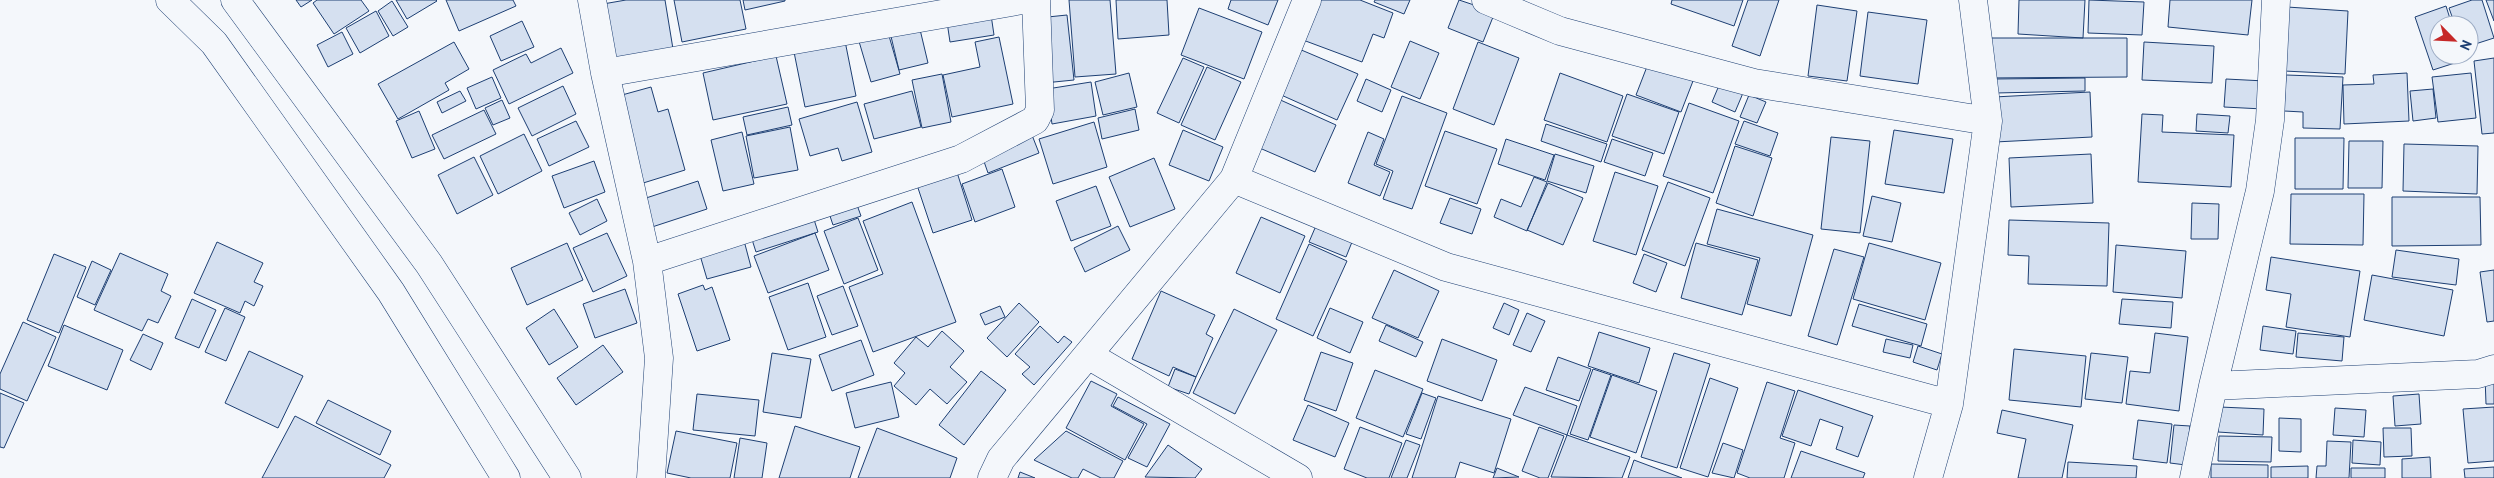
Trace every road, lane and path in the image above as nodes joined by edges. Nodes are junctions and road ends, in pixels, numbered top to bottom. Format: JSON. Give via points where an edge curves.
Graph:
{"nodes":[{"id":1,"x":170,"y":0,"type":"edge"},
{"id":2,"x":235,"y":0,"type":"edge"},
{"id":3,"x":592,"y":0,"type":"edge"},
{"id":4,"x":1022,"y":0,"type":"edge"},
{"id":5,"x":1036,"y":0,"type":"edge"},
{"id":6,"x":1307,"y":0,"type":"edge"},
{"id":7,"x":1486,"y":0,"type":"edge"},
{"id":8,"x":1973,"y":0,"type":"edge"},
{"id":9,"x":2276,"y":0,"type":"edge"},
{"id":10,"x":605,"y":73,"type":"junction"},
{"id":11,"x":1988,"y":121,"type":"junction"},
{"id":12,"x":1234,"y":179,"type":"junction"},
{"id":13,"x":647,"y":261,"type":"junction"},
{"id":14,"x":1088,"y":355,"type":"junction"},
{"id":15,"x":2494,"y":369,"type":"edge"},
{"id":16,"x":2214,"y":386,"type":"junction"},
{"id":17,"x":1949,"y":404,"type":"junction"},
{"id":18,"x":506,"y":478,"type":"edge"},
{"id":19,"x":567,"y":478,"type":"edge"},
{"id":20,"x":651,"y":478,"type":"edge"},
{"id":21,"x":992,"y":478,"type":"edge"},
{"id":22,"x":1298,"y":478,"type":"edge"},
{"id":23,"x":1928,"y":478,"type":"edge"},
{"id":24,"x":2194,"y":478,"type":"edge"}],
"edges":[{"from":1,"to":18,"type":"main road","via":[[214,43],[391,292]]},
{"from":2,"to":19,"type":"main road","via":[[429,264]]},
{"from":3,"to":10,"type":"main road"},
{"from":4,"to":10,"type":"main road"},
{"from":5,"to":13,"type":"main road","via":[[1040,110],[1035,120],[961,159]]},
{"from":6,"to":12,"type":"main road"},
{"from":7,"to":11,"type":"main road","via":[[1560,30],[1754,83]]},
{"from":8,"to":11,"type":"main road"},
{"from":9,"to":16,"type":"main road","via":[[2270,120],[2260,191]]},
{"from":10,"to":13,"type":"main road"},
{"from":11,"to":17,"type":"main road"},
{"from":12,"to":14,"type":"main road"},
{"from":12,"to":17,"type":"main road","via":[[1446,267]]},
{"from":13,"to":20,"type":"main road","via":[[659,358]]},
{"from":14,"to":21,"type":"main road","via":[[1001,459]]},
{"from":14,"to":22,"type":"main road"},
{"from":15,"to":16,"type":"main road","via":[[2478,374]]},
{"from":16,"to":24,"type":"main road"},
{"from":17,"to":23,"type":"main road"}]}
